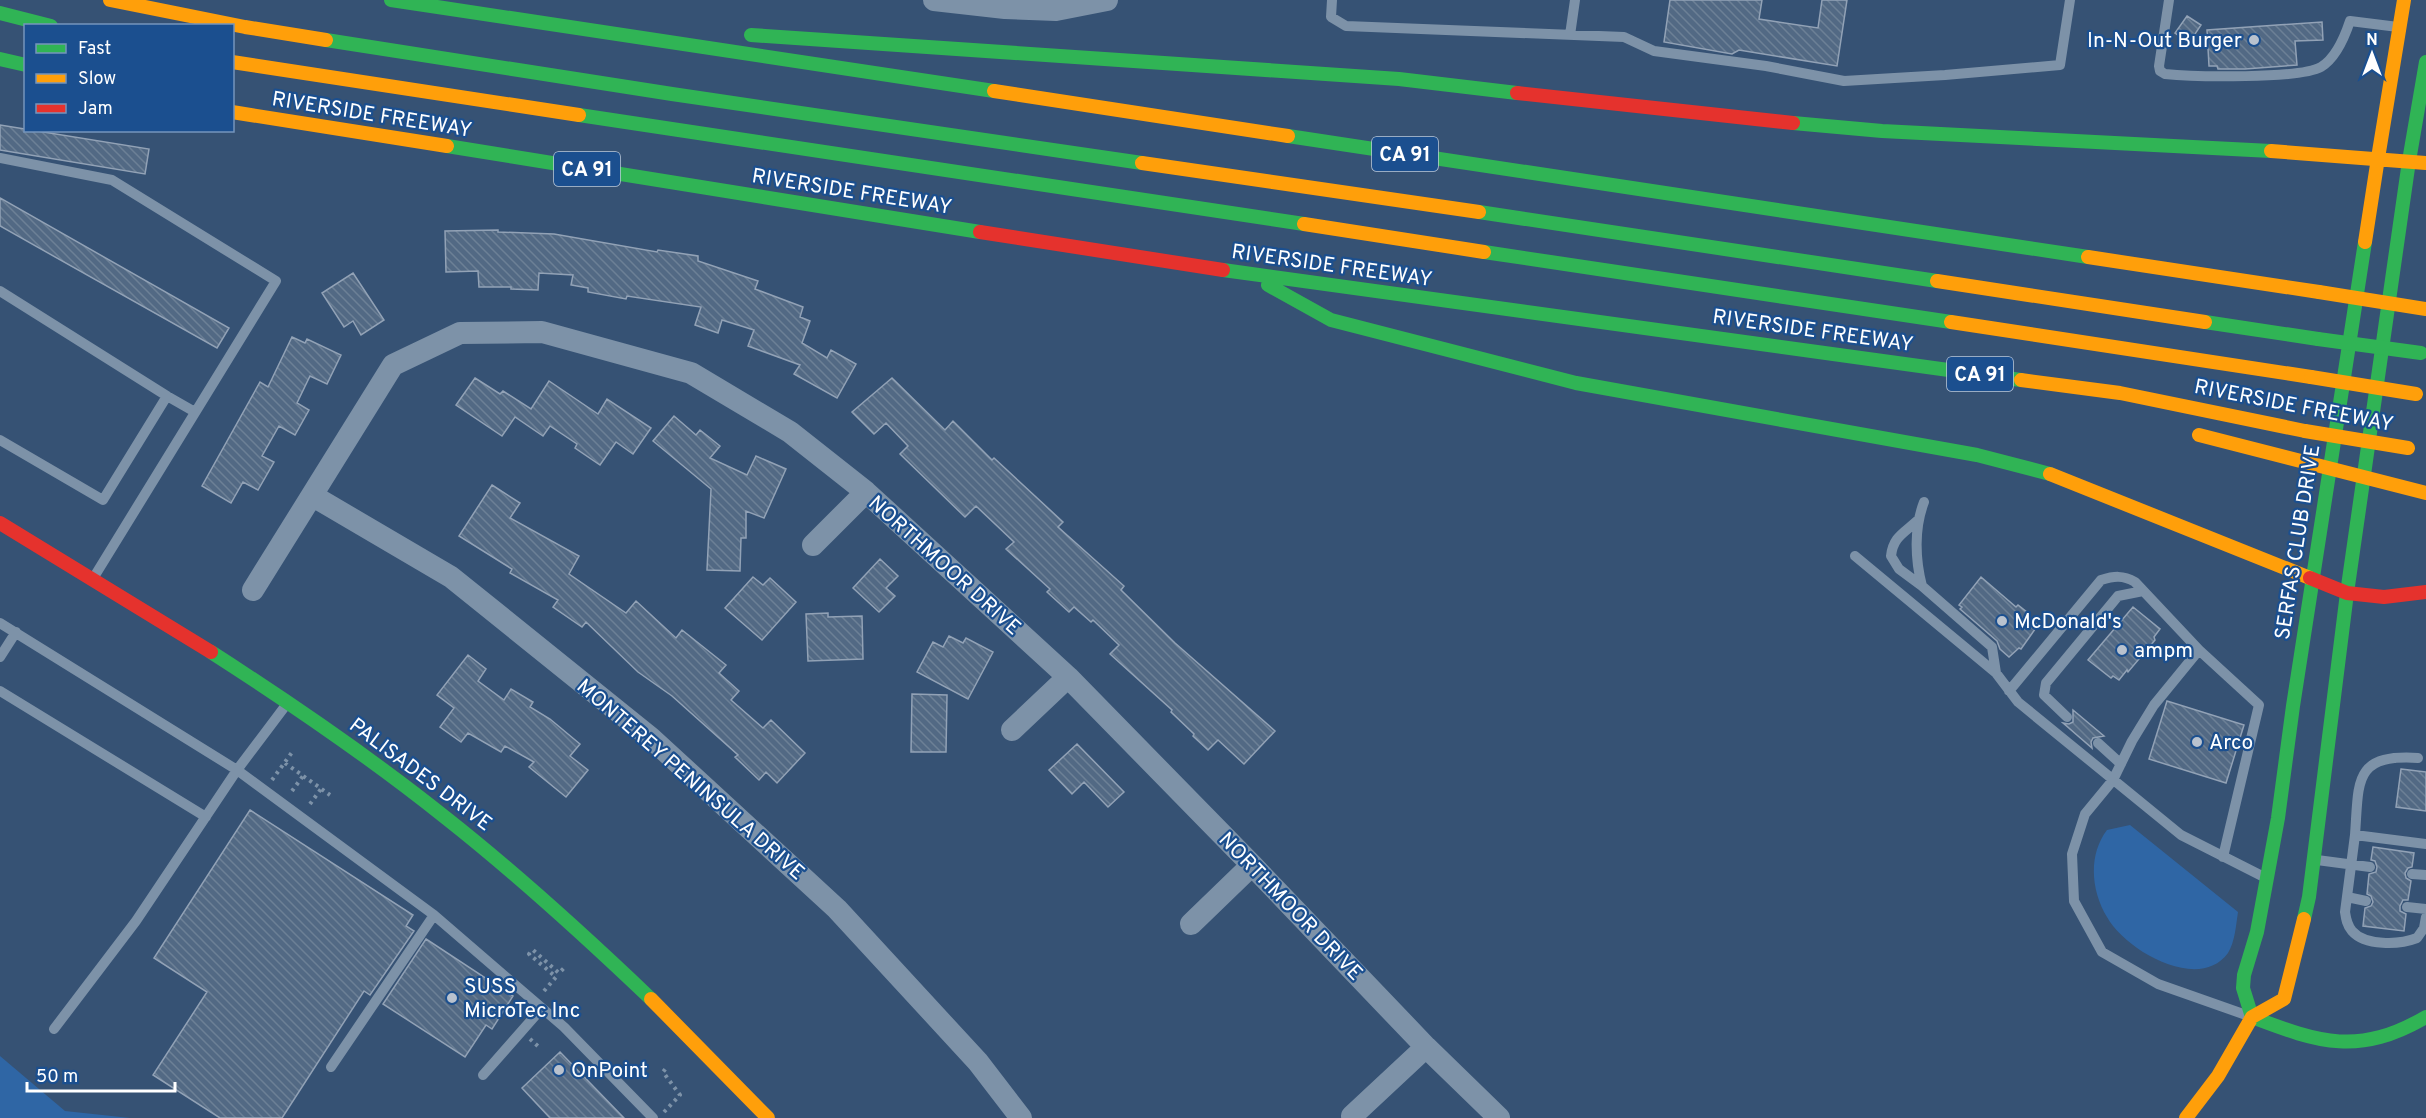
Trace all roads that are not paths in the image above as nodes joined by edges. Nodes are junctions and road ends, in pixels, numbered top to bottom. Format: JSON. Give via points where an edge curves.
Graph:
{"nodes":[{"id":1,"x":110,"y":0,"type":"edge"},
{"id":2,"x":392,"y":0,"type":"edge"},
{"id":3,"x":934,"y":0,"type":"edge"},
{"id":4,"x":1107,"y":0,"type":"edge"},
{"id":5,"x":1332,"y":0,"type":"edge"},
{"id":6,"x":1575,"y":0,"type":"edge"},
{"id":7,"x":2070,"y":0,"type":"edge"},
{"id":8,"x":2169,"y":0,"type":"edge"},
{"id":9,"x":2404,"y":0,"type":"edge"},
{"id":10,"x":0,"y":13,"type":"edge"},
{"id":11,"x":492,"y":16,"type":"junction"},
{"id":12,"x":43,"y":24,"type":"edge"},
{"id":13,"x":230,"y":24,"type":"edge"},
{"id":14,"x":234,"y":25,"type":"edge"},
{"id":15,"x":2398,"y":27,"type":"junction"},
{"id":16,"x":683,"y":30,"type":"dead end"},
{"id":17,"x":743,"y":35,"type":"dead end"},
{"id":18,"x":1570,"y":35,"type":"junction"},
{"id":19,"x":0,"y":59,"type":"edge"},
{"id":20,"x":234,"y":62,"type":"edge"},
{"id":21,"x":2426,"y":62,"type":"edge"},
{"id":22,"x":24,"y":65,"type":"edge"},
{"id":23,"x":234,"y":112,"type":"edge"},
{"id":24,"x":0,"y":158,"type":"edge"},
{"id":25,"x":2378,"y":158,"type":"junction"},
{"id":26,"x":2409,"y":161,"type":"junction"},
{"id":27,"x":2426,"y":163,"type":"edge"},
{"id":28,"x":1251,"y":275,"type":"junction"},
{"id":29,"x":0,"y":291,"type":"edge"},
{"id":30,"x":2426,"y":309,"type":"edge"},
{"id":31,"x":2423,"y":354,"type":"edge"},
{"id":32,"x":2121,"y":393,"type":"junction"},
{"id":33,"x":2421,"y":394,"type":"edge"},
{"id":34,"x":167,"y":396,"type":"junction"},
{"id":35,"x":195,"y":412,"type":"junction"},
{"id":36,"x":2160,"y":414,"type":"dead end"},
{"id":37,"x":2194,"y":432,"type":"dead end"},
{"id":38,"x":0,"y":440,"type":"edge"},
{"id":39,"x":2426,"y":450,"type":"edge"},
{"id":40,"x":866,"y":492,"type":"junction"},
{"id":41,"x":2426,"y":493,"type":"edge"},
{"id":42,"x":313,"y":495,"type":"junction"},
{"id":43,"x":1923,"y":502,"type":"dead end"},
{"id":44,"x":1917,"y":521,"type":"junction"},
{"id":45,"x":0,"y":523,"type":"edge"},
{"id":46,"x":813,"y":545,"type":"dead end"},
{"id":47,"x":1855,"y":556,"type":"dead end"},
{"id":48,"x":92,"y":579,"type":"junction"},
{"id":49,"x":2313,"y":579,"type":"junction"},
{"id":50,"x":1922,"y":586,"type":"junction"},
{"id":51,"x":253,"y":590,"type":"dead end"},
{"id":52,"x":2144,"y":591,"type":"junction"},
{"id":53,"x":2426,"y":592,"type":"edge"},
{"id":54,"x":2347,"y":593,"type":"junction"},
{"id":55,"x":0,"y":623,"type":"edge"},
{"id":56,"x":16,"y":632,"type":"junction"},
{"id":57,"x":2199,"y":650,"type":"junction"},
{"id":58,"x":0,"y":657,"type":"edge"},
{"id":59,"x":1996,"y":673,"type":"junction"},
{"id":60,"x":1068,"y":677,"type":"junction"},
{"id":61,"x":0,"y":691,"type":"edge"},
{"id":62,"x":2009,"y":691,"type":"junction"},
{"id":63,"x":288,"y":703,"type":"junction"},
{"id":64,"x":2067,"y":717,"type":"dead end"},
{"id":65,"x":1012,"y":730,"type":"dead end"},
{"id":66,"x":2097,"y":743,"type":"dead end"},
{"id":67,"x":2418,"y":758,"type":"dead end"},
{"id":68,"x":2121,"y":764,"type":"junction"},
{"id":69,"x":237,"y":770,"type":"junction"},
{"id":70,"x":2113,"y":780,"type":"junction"},
{"id":71,"x":206,"y":817,"type":"junction"},
{"id":72,"x":2355,"y":835,"type":"junction"},
{"id":73,"x":2426,"y":844,"type":"edge"},
{"id":74,"x":2223,"y":857,"type":"junction"},
{"id":75,"x":2314,"y":860,"type":"junction"},
{"id":76,"x":1252,"y":865,"type":"junction"},
{"id":77,"x":2350,"y":865,"type":"junction"},
{"id":78,"x":2370,"y":867,"type":"dead end"},
{"id":79,"x":2412,"y":874,"type":"dead end"},
{"id":80,"x":2426,"y":875,"type":"edge"},
{"id":81,"x":2267,"y":878,"type":"junction"},
{"id":82,"x":2347,"y":897,"type":"junction"},
{"id":83,"x":2366,"y":901,"type":"dead end"},
{"id":84,"x":2407,"y":906,"type":"dead end"},
{"id":85,"x":2426,"y":909,"type":"edge"},
{"id":86,"x":434,"y":915,"type":"junction"},
{"id":87,"x":1191,"y":924,"type":"dead end"},
{"id":88,"x":2425,"y":924,"type":"edge"},
{"id":89,"x":542,"y":1008,"type":"junction"},
{"id":90,"x":2252,"y":1017,"type":"junction"},
{"id":91,"x":2426,"y":1017,"type":"edge"},
{"id":92,"x":54,"y":1029,"type":"dead end"},
{"id":93,"x":1426,"y":1047,"type":"junction"},
{"id":94,"x":331,"y":1067,"type":"dead end"},
{"id":95,"x":483,"y":1075,"type":"dead end"},
{"id":96,"x":1352,"y":1116,"type":"dead end"},
{"id":97,"x":653,"y":1118,"type":"edge"},
{"id":98,"x":768,"y":1118,"type":"edge"},
{"id":99,"x":1021,"y":1118,"type":"edge"},
{"id":100,"x":1499,"y":1118,"type":"edge"},
{"id":101,"x":2186,"y":1118,"type":"edge"}],
"edges":[{"from":1,"to":13,"type":"main road","bridge":true},
{"from":2,"to":11,"type":"main road","number":"CA 91"},
{"from":3,"to":4,"type":"street","via":[[1056,10]]},
{"from":5,"to":18,"type":"lane","via":[[1331,17],[1346,26]]},
{"from":6,"to":18,"type":"lane"},
{"from":7,"to":18,"type":"lane","via":[[2060,65],[1945,75],[1844,81],[1654,51],[1624,37]]},
{"from":8,"to":15,"type":"lane","via":[[2158,66],[2165,74],[2219,77],[2304,72],[2322,66],[2343,40],[2350,21]]},
{"from":9,"to":15,"type":"main road","name":"SERFAS CLUB DRIVE"},
{"from":10,"to":12,"type":"main road"},
{"from":11,"to":16,"type":"main road"},
{"from":11,"to":30,"type":"main road","number":"CA 91","bridge":true},
{"from":14,"to":31,"type":"main road","bridge":true,"via":[[672,94]]},
{"from":15,"to":25,"type":"main road","name":"SERFAS CLUB DRIVE"},
{"from":17,"to":25,"type":"main road","via":[[1399,79],[1882,131]]},
{"from":19,"to":22,"type":"main road"},
{"from":20,"to":33,"type":"main road","bridge":true},
{"from":21,"to":26,"type":"main road"},
{"from":23,"to":28,"type":"main road","name":"RIVERSIDE FREEWAY","number":"CA 91"},
{"from":24,"to":35,"type":"lane","via":[[112,180],[276,281]]},
{"from":25,"to":26,"type":"main road"},
{"from":25,"to":49,"type":"main road","name":"SERFAS CLUB DRIVE"},
{"from":26,"to":27,"type":"main road"},
{"from":26,"to":54,"type":"main road"},
{"from":28,"to":32,"type":"main road","name":"RIVERSIDE FREEWAY","number":"CA 91"},
{"from":28,"to":49,"type":"main road","via":[[1331,320],[1576,383],[1977,455],[2044,471]]},
{"from":29,"to":34,"type":"lane"},
{"from":32,"to":36,"type":"main road"},
{"from":32,"to":39,"type":"main road","name":"RIVERSIDE FREEWAY","number":"CA 91","bridge":true,"via":[[2305,431]]},
{"from":34,"to":35,"type":"lane"},
{"from":34,"to":38,"type":"lane","via":[[103,500]]},
{"from":35,"to":48,"type":"lane"},
{"from":37,"to":41,"type":"main road","bridge":true},
{"from":40,"to":42,"type":"street","name":"NORTHMOOR DRIVE","via":[[790,432],[691,373],[542,332],[460,333],[393,365]]},
{"from":40,"to":46,"type":"street"},
{"from":40,"to":60,"type":"street","name":"NORTHMOOR DRIVE"},
{"from":42,"to":51,"type":"street","name":"NORTHMOOR DRIVE"},
{"from":42,"to":99,"type":"street","name":"MONTEREY PENINSULA DRIVE","via":[[451,577],[651,738],[837,909],[978,1062]]},
{"from":43,"to":44,"type":"lane"},
{"from":44,"to":50,"type":"lane"},
{"from":44,"to":50,"type":"lane","via":[[1894,540],[1891,556],[1899,569]]},
{"from":45,"to":48,"type":"main road","name":"PALISADES DRIVE"},
{"from":47,"to":59,"type":"lane"},
{"from":48,"to":63,"type":"main road","name":"PALISADES DRIVE"},
{"from":49,"to":54,"type":"main road"},
{"from":49,"to":81,"type":"main road","name":"SERFAS CLUB DRIVE"},
{"from":50,"to":59,"type":"lane","via":[[1992,647]]},
{"from":52,"to":57,"type":"lane"},
{"from":52,"to":62,"type":"lane","via":[[2128,578],[2113,576],[2101,580]]},
{"from":52,"to":64,"type":"lane","via":[[2118,596],[2046,683],[2044,695]]},
{"from":53,"to":54,"type":"main road","via":[[2384,597]]},
{"from":54,"to":75,"type":"main road"},
{"from":55,"to":56,"type":"lane"},
{"from":56,"to":58,"type":"lane"},
{"from":56,"to":69,"type":"lane"},
{"from":57,"to":68,"type":"lane","via":[[2154,705]]},
{"from":57,"to":74,"type":"lane","via":[[2259,705]]},
{"from":59,"to":62,"type":"lane"},
{"from":60,"to":65,"type":"street"},
{"from":60,"to":76,"type":"street","name":"NORTHMOOR DRIVE"},
{"from":61,"to":71,"type":"lane"},
{"from":62,"to":70,"type":"lane"},
{"from":63,"to":69,"type":"lane"},
{"from":63,"to":98,"type":"main road","name":"PALISADES DRIVE","via":[[423,800],[505,866],[639,987]]},
{"from":66,"to":68,"type":"lane"},
{"from":67,"to":72,"type":"lane","via":[[2397,757],[2369,765],[2358,793]]},
{"from":68,"to":70,"type":"lane"},
{"from":69,"to":71,"type":"lane"},
{"from":69,"to":86,"type":"lane"},
{"from":70,"to":74,"type":"lane","via":[[2181,835]]},
{"from":70,"to":90,"type":"lane","via":[[2085,814],[2072,854],[2074,901],[2102,952],[2158,984]]},
{"from":71,"to":92,"type":"lane","via":[[136,921]]},
{"from":72,"to":73,"type":"lane"},
{"from":72,"to":77,"type":"lane"},
{"from":74,"to":81,"type":"lane"},
{"from":75,"to":77,"type":"lane"},
{"from":75,"to":90,"type":"main road","via":[[2284,999]]},
{"from":76,"to":87,"type":"street"},
{"from":76,"to":93,"type":"street","name":"NORTHMOOR DRIVE"},
{"from":77,"to":78,"type":"lane"},
{"from":77,"to":82,"type":"lane"},
{"from":79,"to":80,"type":"lane"},
{"from":81,"to":90,"type":"main road","name":"SERFAS CLUB DRIVE","via":[[2244,975],[2243,988]]},
{"from":82,"to":83,"type":"lane"},
{"from":82,"to":88,"type":"lane","via":[[2347,924],[2364,939],[2409,941],[2417,938]]},
{"from":84,"to":85,"type":"lane"},
{"from":86,"to":89,"type":"lane"},
{"from":86,"to":94,"type":"lane"},
{"from":89,"to":95,"type":"lane"},
{"from":89,"to":97,"type":"lane"},
{"from":90,"to":91,"type":"main road","via":[[2299,1035],[2344,1044],[2392,1036]]},
{"from":90,"to":101,"type":"main road","via":[[2218,1076]]},
{"from":93,"to":96,"type":"street"},
{"from":93,"to":100,"type":"street","name":"NORTHMOOR DRIVE"}]}
